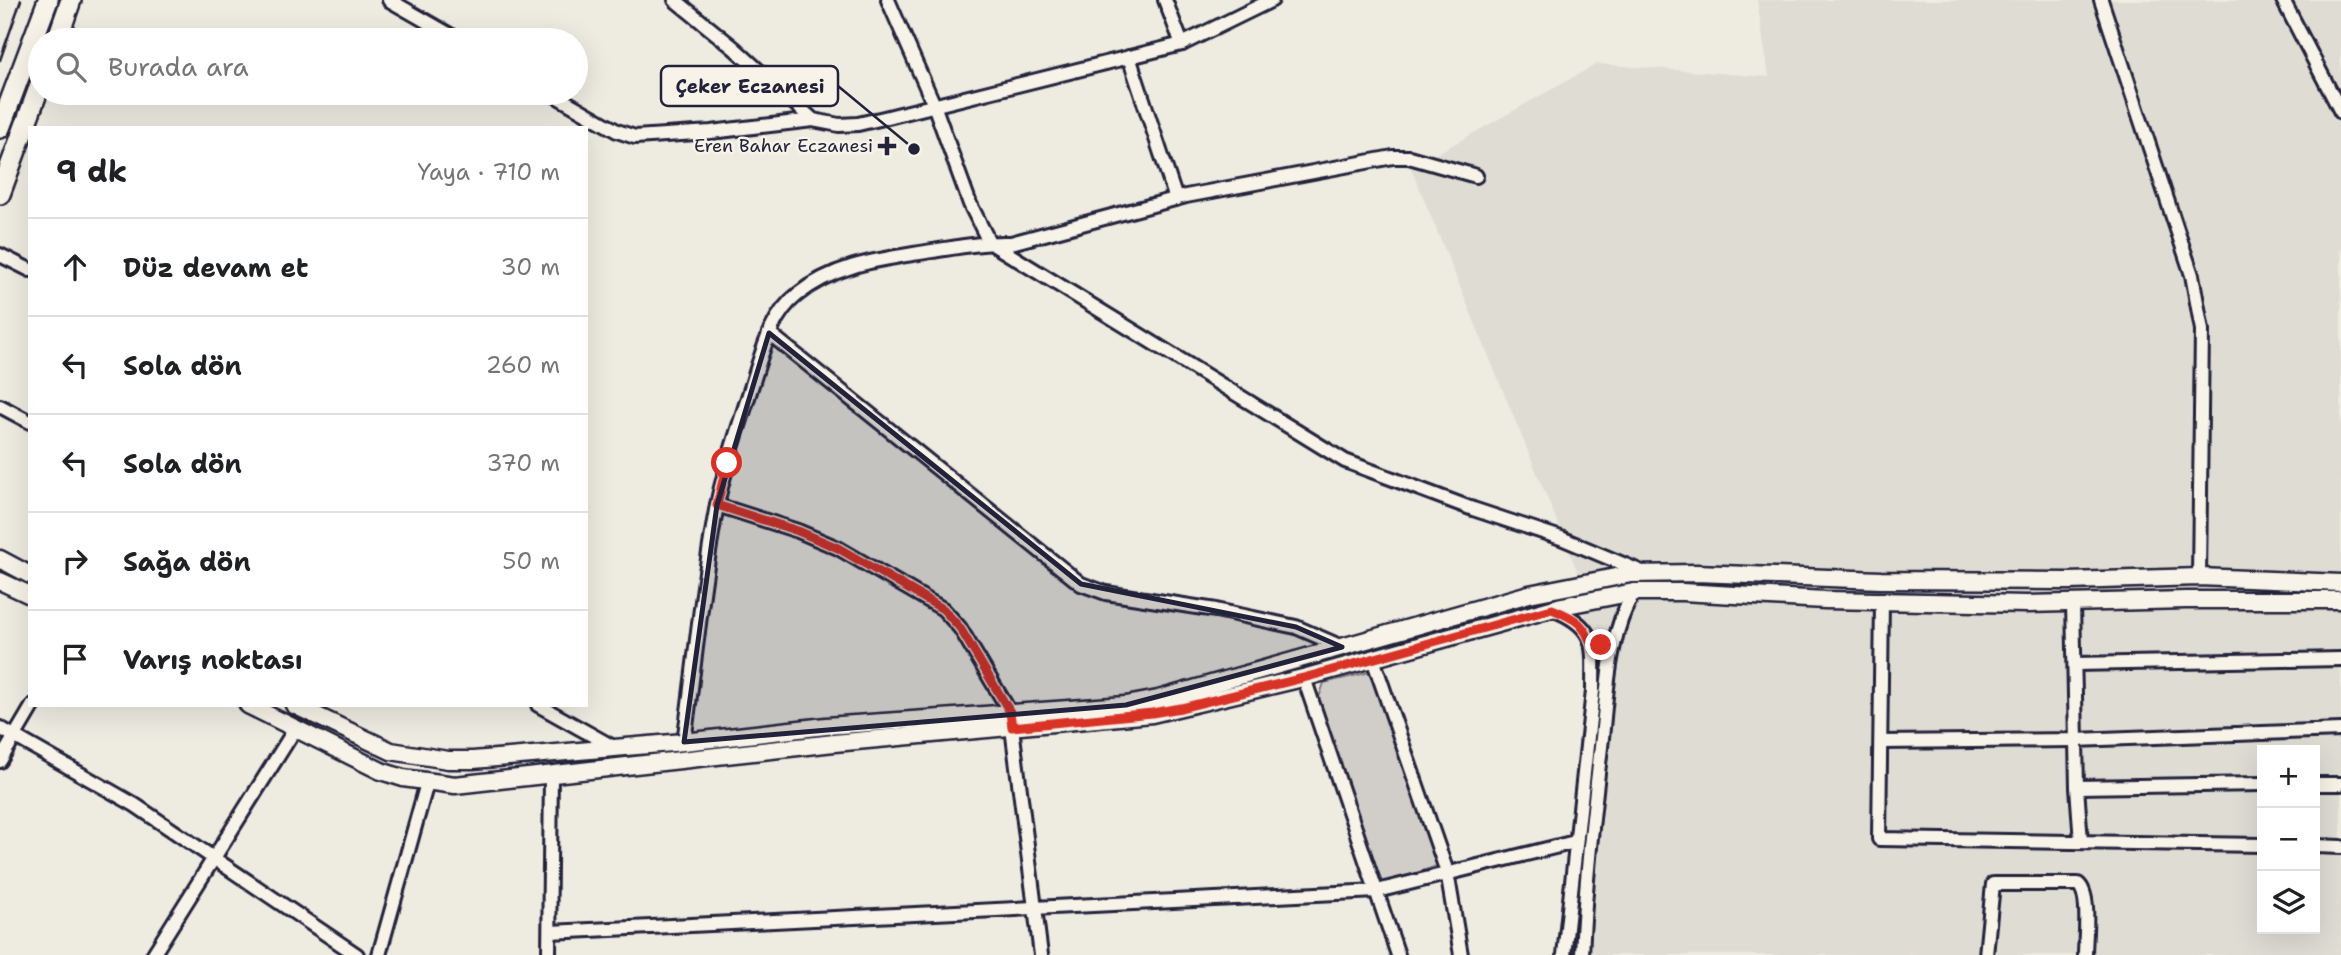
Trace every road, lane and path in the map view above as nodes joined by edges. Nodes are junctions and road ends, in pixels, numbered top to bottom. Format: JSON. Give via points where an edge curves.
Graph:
{"nodes":[{"id":1,"x":48,"y":0,"type":"edge"},
{"id":2,"x":71,"y":0,"type":"edge"},
{"id":3,"x":389,"y":0,"type":"edge"},
{"id":4,"x":675,"y":0,"type":"edge"},
{"id":5,"x":888,"y":0,"type":"edge"},
{"id":6,"x":1165,"y":0,"type":"edge"},
{"id":7,"x":1272,"y":0,"type":"edge"},
{"id":8,"x":2101,"y":0,"type":"edge"},
{"id":9,"x":2283,"y":0,"type":"edge"},
{"id":10,"x":38,"y":28,"type":"edge"},
{"id":11,"x":61,"y":28,"type":"edge"},
{"id":12,"x":438,"y":28,"type":"edge"},
{"id":13,"x":1182,"y":44,"type":"junction"},
{"id":14,"x":28,"y":53,"type":"edge"},
{"id":15,"x":1129,"y":57,"type":"junction"},
{"id":16,"x":33,"y":105,"type":"edge"},
{"id":17,"x":572,"y":105,"type":"edge"},
{"id":18,"x":934,"y":105,"type":"junction"},
{"id":19,"x":2341,"y":112,"type":"edge"},
{"id":20,"x":813,"y":120,"type":"junction"},
{"id":21,"x":0,"y":128,"type":"edge"},
{"id":22,"x":1476,"y":176,"type":"dead end"},
{"id":23,"x":0,"y":194,"type":"edge"},
{"id":24,"x":1176,"y":199,"type":"junction"},
{"id":25,"x":989,"y":242,"type":"junction"},
{"id":26,"x":0,"y":255,"type":"edge"},
{"id":27,"x":28,"y":269,"type":"edge"},
{"id":28,"x":769,"y":333,"type":"junction"},
{"id":29,"x":0,"y":405,"type":"edge"},
{"id":30,"x":28,"y":421,"type":"edge"},
{"id":31,"x":717,"y":505,"type":"junction"},
{"id":32,"x":0,"y":559,"type":"edge"},
{"id":33,"x":1645,"y":573,"type":"junction"},
{"id":34,"x":28,"y":574,"type":"edge"},
{"id":35,"x":2199,"y":577,"type":"junction"},
{"id":36,"x":0,"y":581,"type":"edge"},
{"id":37,"x":2341,"y":583,"type":"edge"},
{"id":38,"x":1634,"y":592,"type":"junction"},
{"id":39,"x":28,"y":594,"type":"edge"},
{"id":40,"x":2341,"y":600,"type":"edge"},
{"id":41,"x":1882,"y":601,"type":"junction"},
{"id":42,"x":2073,"y":603,"type":"junction"},
{"id":43,"x":1552,"y":609,"type":"junction"},
{"id":44,"x":1342,"y":648,"type":"junction"},
{"id":45,"x":1593,"y":649,"type":"junction"},
{"id":46,"x":1373,"y":659,"type":"junction"},
{"id":47,"x":1612,"y":659,"type":"junction"},
{"id":48,"x":2341,"y":659,"type":"edge"},
{"id":49,"x":2075,"y":664,"type":"junction"},
{"id":50,"x":1304,"y":678,"type":"junction"},
{"id":51,"x":32,"y":707,"type":"edge"},
{"id":52,"x":252,"y":707,"type":"edge"},
{"id":53,"x":298,"y":707,"type":"edge"},
{"id":54,"x":542,"y":707,"type":"edge"},
{"id":55,"x":1011,"y":719,"type":"junction"},
{"id":56,"x":0,"y":728,"type":"edge"},
{"id":57,"x":295,"y":729,"type":"junction"},
{"id":58,"x":2341,"y":730,"type":"edge"},
{"id":59,"x":15,"y":737,"type":"junction"},
{"id":60,"x":2076,"y":740,"type":"junction"},
{"id":61,"x":684,"y":742,"type":"junction"},
{"id":62,"x":1881,"y":742,"type":"junction"},
{"id":63,"x":615,"y":748,"type":"junction"},
{"id":64,"x":0,"y":761,"type":"edge"},
{"id":65,"x":551,"y":774,"type":"junction"},
{"id":66,"x":427,"y":783,"type":"junction"},
{"id":67,"x":2257,"y":784,"type":"edge"},
{"id":68,"x":2320,"y":784,"type":"edge"},
{"id":69,"x":2341,"y":784,"type":"edge"},
{"id":70,"x":2077,"y":787,"type":"junction"},
{"id":71,"x":1575,"y":842,"type":"junction"},
{"id":72,"x":2081,"y":842,"type":"junction"},
{"id":73,"x":2257,"y":845,"type":"edge"},
{"id":74,"x":2320,"y":846,"type":"edge"},
{"id":75,"x":2341,"y":846,"type":"edge"},
{"id":76,"x":215,"y":857,"type":"junction"},
{"id":77,"x":1447,"y":872,"type":"junction"},
{"id":78,"x":1377,"y":891,"type":"junction"},
{"id":79,"x":1035,"y":907,"type":"junction"},
{"id":80,"x":550,"y":932,"type":"junction"},
{"id":81,"x":156,"y":954,"type":"edge"},
{"id":82,"x":357,"y":955,"type":"edge"},
{"id":83,"x":379,"y":955,"type":"edge"},
{"id":84,"x":550,"y":955,"type":"edge"},
{"id":85,"x":1041,"y":955,"type":"edge"},
{"id":86,"x":1398,"y":955,"type":"edge"},
{"id":87,"x":1461,"y":955,"type":"edge"},
{"id":88,"x":1564,"y":955,"type":"edge"},
{"id":89,"x":1582,"y":955,"type":"edge"},
{"id":90,"x":1986,"y":955,"type":"edge"},
{"id":91,"x":2085,"y":955,"type":"edge"}],
"edges":[{"from":1,"to":10,"type":"main road"},
{"from":2,"to":11,"type":"main road"},
{"from":3,"to":12,"type":"street"},
{"from":4,"to":20,"type":"street"},
{"from":5,"to":18,"type":"street"},
{"from":6,"to":13,"type":"street"},
{"from":7,"to":13,"type":"street"},
{"from":8,"to":35,"type":"street","via":[[2192,275],[2202,330]]},
{"from":9,"to":19,"type":"street"},
{"from":13,"to":15,"type":"street"},
{"from":14,"to":21,"type":"main road"},
{"from":15,"to":18,"type":"street"},
{"from":15,"to":24,"type":"street"},
{"from":16,"to":23,"type":"main road"},
{"from":17,"to":20,"type":"street","via":[[635,137]]},
{"from":18,"to":20,"type":"street","via":[[858,124]]},
{"from":18,"to":25,"type":"street"},
{"from":22,"to":24,"type":"street","via":[[1409,157],[1393,157]]},
{"from":24,"to":25,"type":"street","via":[[1011,243]]},
{"from":25,"to":28,"type":"street","via":[[842,269],[797,295]]},
{"from":25,"to":33,"type":"street","via":[[1345,461]]},
{"from":26,"to":27,"type":"street"},
{"from":28,"to":31,"type":"street"},
{"from":28,"to":44,"type":"street","via":[[1081,584],[1106,593],[1296,627]]},
{"from":29,"to":30,"type":"street"},
{"from":31,"to":55,"type":"street","via":[[838,548],[943,609],[960,628]]},
{"from":31,"to":61,"type":"street"},
{"from":32,"to":34,"type":"street"},
{"from":33,"to":35,"type":"street","via":[[1881,580]]},
{"from":33,"to":44,"type":"street","via":[[1529,594]]},
{"from":35,"to":37,"type":"street"},
{"from":36,"to":39,"type":"street"},
{"from":38,"to":41,"type":"street"},
{"from":38,"to":43,"type":"street"},
{"from":38,"to":47,"type":"street","via":[[1618,624]]},
{"from":40,"to":42,"type":"street"},
{"from":41,"to":42,"type":"street"},
{"from":41,"to":62,"type":"street"},
{"from":42,"to":49,"type":"street"},
{"from":43,"to":45,"type":"street","via":[[1581,625]]},
{"from":43,"to":46,"type":"street"},
{"from":44,"to":55,"type":"street","via":[[1158,699]]},
{"from":45,"to":47,"type":"street","via":[[1609,645]]},
{"from":45,"to":71,"type":"street"},
{"from":46,"to":50,"type":"street"},
{"from":46,"to":77,"type":"street"},
{"from":47,"to":89,"type":"street"},
{"from":48,"to":49,"type":"street"},
{"from":49,"to":60,"type":"street"},
{"from":50,"to":55,"type":"street","via":[[1152,713]]},
{"from":50,"to":78,"type":"street"},
{"from":51,"to":59,"type":"street"},
{"from":52,"to":57,"type":"street"},
{"from":53,"to":63,"type":"street","via":[[391,751],[423,758],[473,760]]},
{"from":54,"to":63,"type":"street"},
{"from":55,"to":61,"type":"street","via":[[826,726]]},
{"from":55,"to":65,"type":"street"},
{"from":55,"to":79,"type":"street"},
{"from":56,"to":59,"type":"street"},
{"from":57,"to":66,"type":"street","via":[[381,771]]},
{"from":57,"to":76,"type":"street"},
{"from":58,"to":60,"type":"street"},
{"from":59,"to":64,"type":"street"},
{"from":59,"to":76,"type":"street"},
{"from":60,"to":62,"type":"street"},
{"from":60,"to":70,"type":"street"},
{"from":61,"to":63,"type":"street"},
{"from":62,"to":72,"type":"street","via":[[1879,839]]},
{"from":65,"to":66,"type":"street","via":[[455,785]]},
{"from":65,"to":80,"type":"street"},
{"from":66,"to":83,"type":"street"},
{"from":67,"to":70,"type":"street"},
{"from":68,"to":69,"type":"street"},
{"from":70,"to":72,"type":"street"},
{"from":71,"to":77,"type":"street"},
{"from":71,"to":88,"type":"street"},
{"from":72,"to":73,"type":"street"},
{"from":74,"to":75,"type":"street"},
{"from":76,"to":81,"type":"street"},
{"from":76,"to":82,"type":"street"},
{"from":77,"to":78,"type":"street"},
{"from":77,"to":87,"type":"street"},
{"from":78,"to":79,"type":"street"},
{"from":78,"to":86,"type":"street"},
{"from":79,"to":80,"type":"street"},
{"from":79,"to":85,"type":"street"},
{"from":80,"to":84,"type":"street"},
{"from":90,"to":91,"type":"street","via":[[1993,884],[2078,884],[2084,888]]}]}
